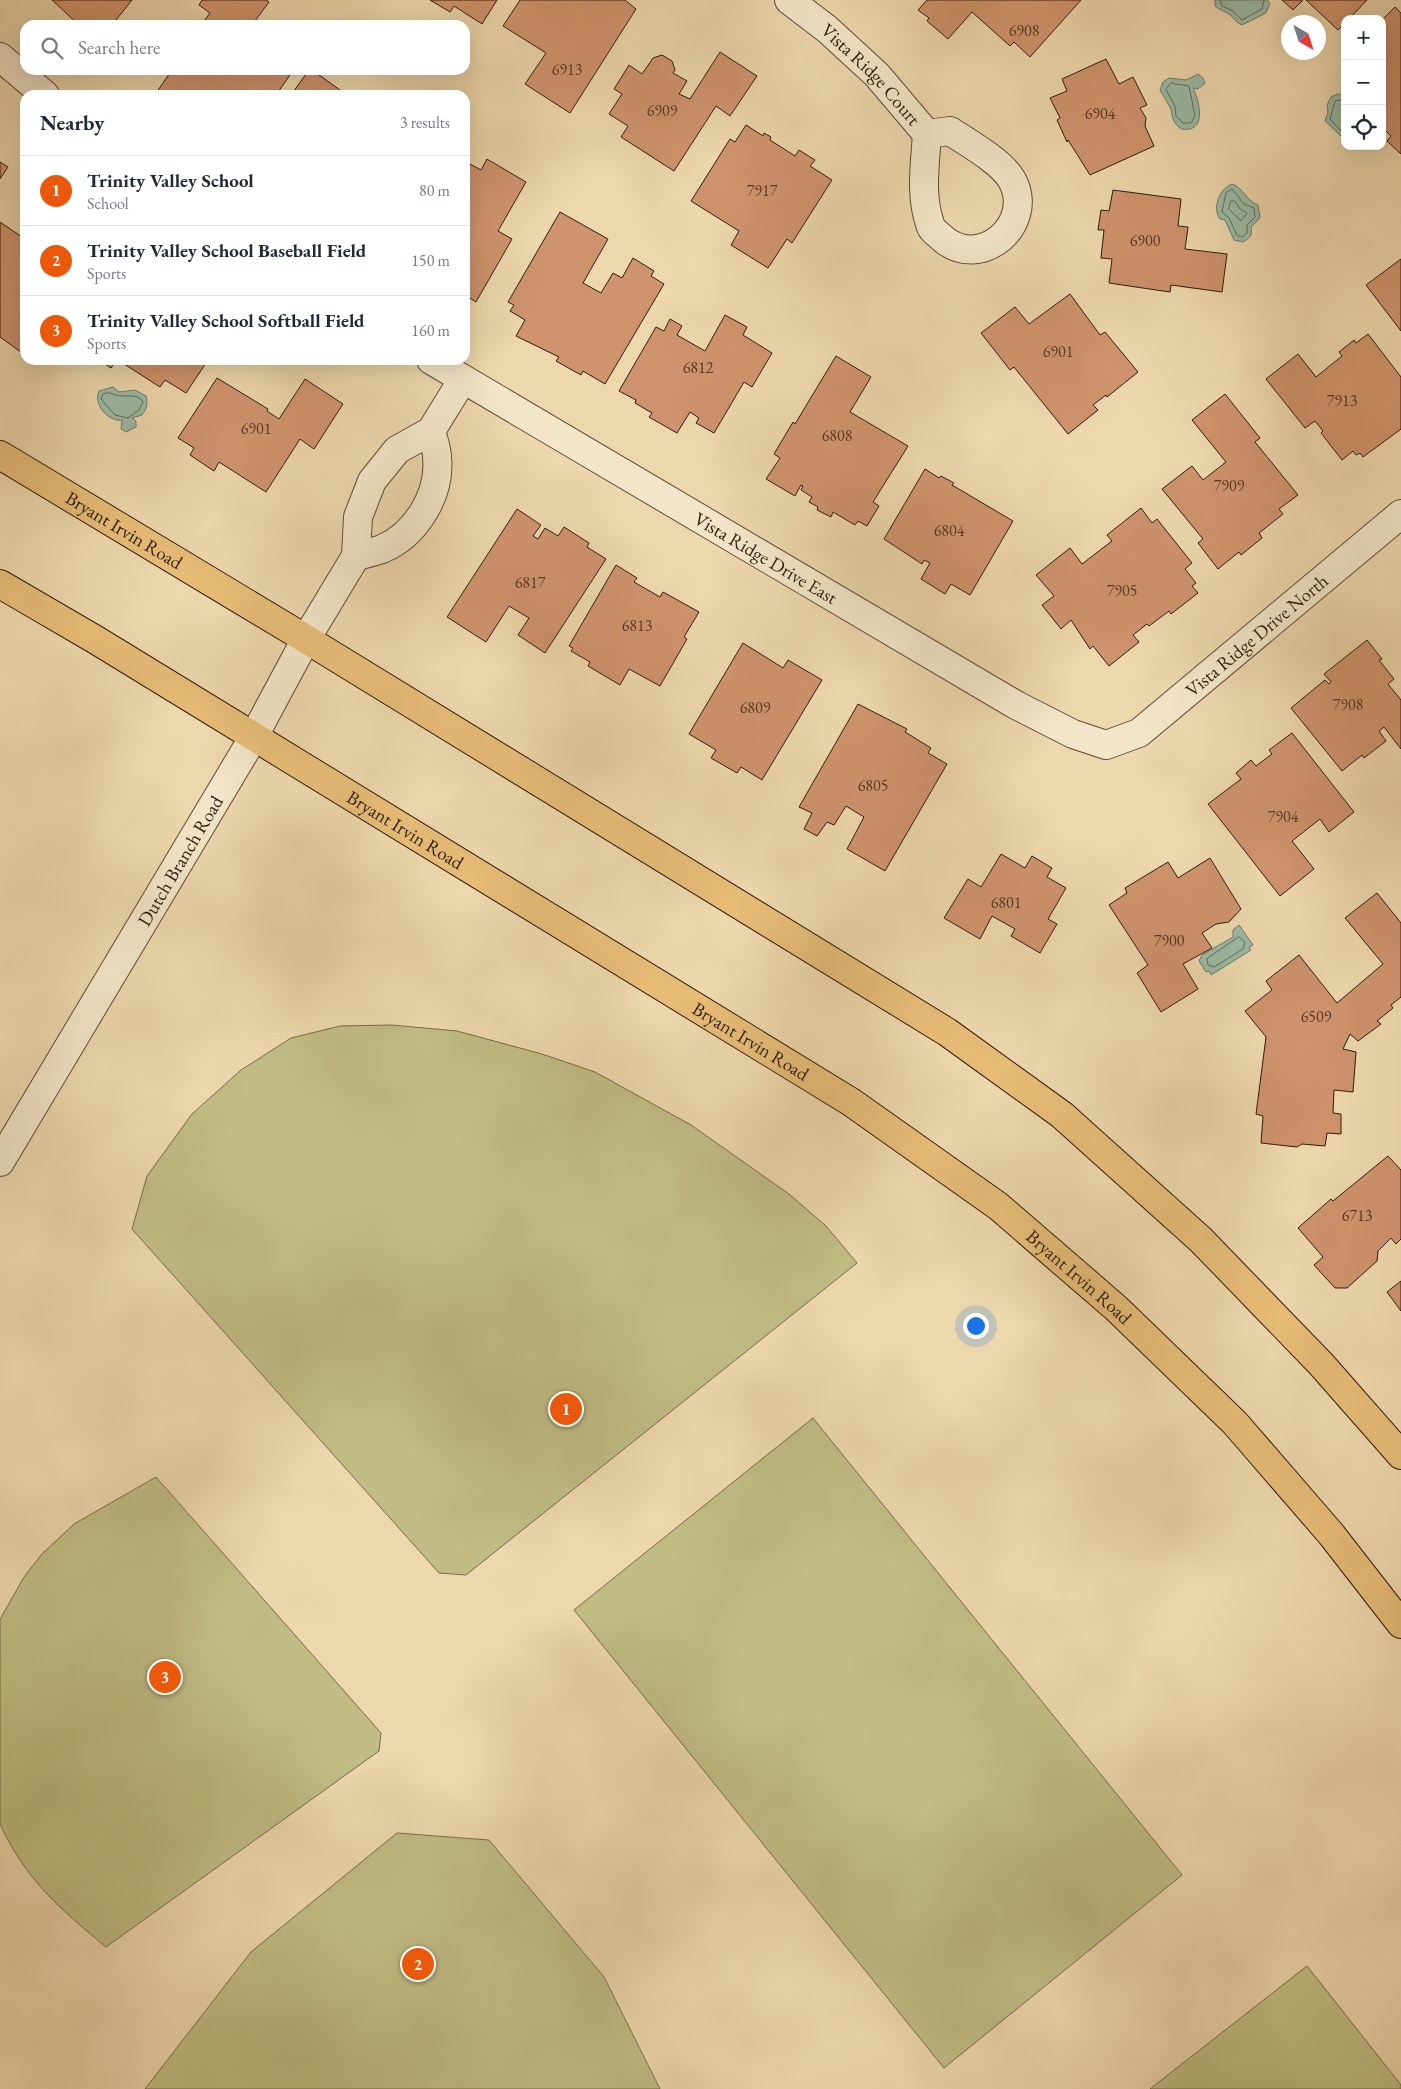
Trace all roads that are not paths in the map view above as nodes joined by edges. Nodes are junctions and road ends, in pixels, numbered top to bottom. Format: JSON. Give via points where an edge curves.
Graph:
{"nodes":[{"id":1,"x":789,"y":0,"type":"edge"},
{"id":2,"x":0,"y":57,"type":"edge"},
{"id":3,"x":20,"y":74,"type":"edge"},
{"id":4,"x":21,"y":75,"type":"edge"},
{"id":5,"x":39,"y":90,"type":"edge"},
{"id":6,"x":927,"y":134,"type":"dead end"},
{"id":7,"x":439,"y":365,"type":"edge"},
{"id":8,"x":463,"y":379,"type":"junction"},
{"id":9,"x":432,"y":431,"type":"junction"},
{"id":10,"x":0,"y":455,"type":"edge"},
{"id":11,"x":1401,"y":514,"type":"edge"},
{"id":12,"x":356,"y":556,"type":"junction"},
{"id":13,"x":0,"y":584,"type":"edge"},
{"id":14,"x":306,"y":639,"type":"junction"},
{"id":15,"x":253,"y":738,"type":"junction"},
{"id":16,"x":1106,"y":745,"type":"joint"},
{"id":17,"x":0,"y":1162,"type":"edge"},
{"id":18,"x":1401,"y":1455,"type":"edge"},
{"id":19,"x":1401,"y":1624,"type":"edge"}],
"edges":[{"from":1,"to":6,"type":"street","name":"Vista Ridge Court","via":[[827,29],[877,75]]},
{"from":2,"to":3,"type":"street"},
{"from":4,"to":5,"type":"street"},
{"from":7,"to":8,"type":"street","name":"Vista Ridge Drive East"},
{"from":8,"to":9,"type":"street"},
{"from":8,"to":16,"type":"street","name":"Vista Ridge Drive East","via":[[1016,705],[1073,734]]},
{"from":9,"to":12,"type":"street","name":"Dutch Branch Road","via":[[397,450],[372,480],[358,517]]},
{"from":9,"to":12,"type":"street","via":[[438,458],[435,486],[424,512],[406,533],[383,549]]},
{"from":10,"to":14,"type":"main road","name":"Bryant Irvin Road"},
{"from":11,"to":16,"type":"street","name":"Vista Ridge Drive North","via":[[1139,733]]},
{"from":12,"to":14,"type":"street","name":"Dutch Branch Road"},
{"from":13,"to":15,"type":"main road","name":"Bryant Irvin Road"},
{"from":14,"to":15,"type":"street","name":"Dutch Branch Road"},
{"from":14,"to":18,"type":"main road","name":"Bryant Irvin Road","via":[[947,1032],[1062,1115],[1201,1240],[1321,1364]]},
{"from":15,"to":17,"type":"street","name":"Dutch Branch Road"},
{"from":15,"to":19,"type":"main road","name":"Bryant Irvin Road","via":[[851,1102],[998,1206],[1116,1308],[1235,1423],[1331,1534]]}]}
